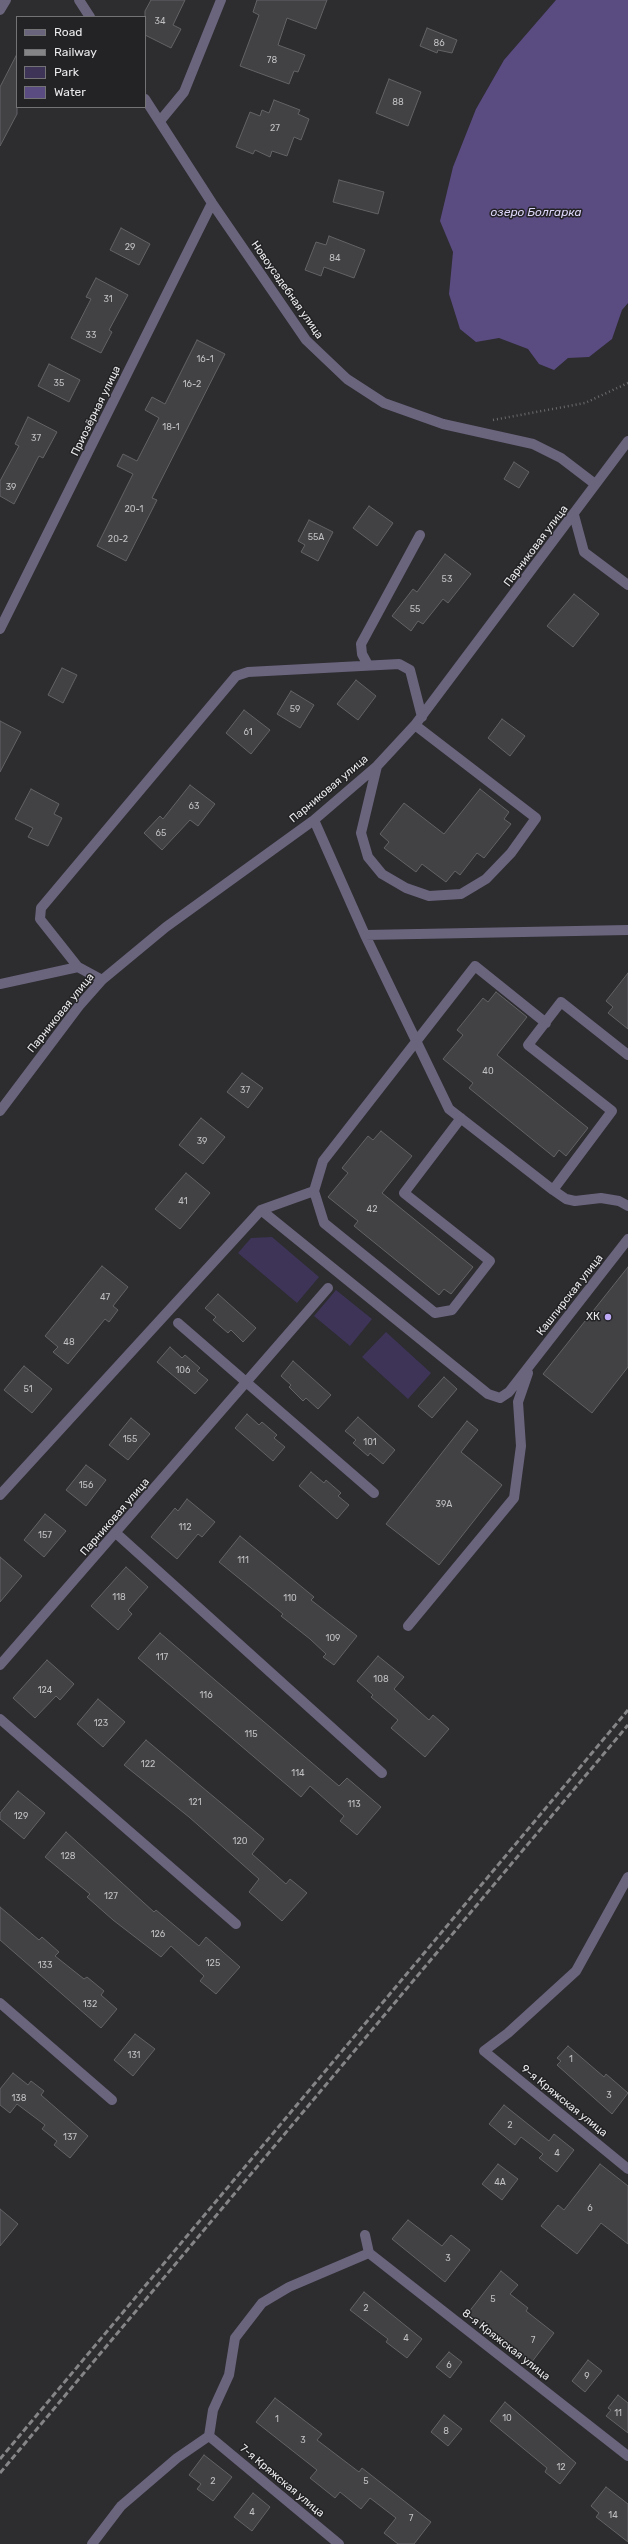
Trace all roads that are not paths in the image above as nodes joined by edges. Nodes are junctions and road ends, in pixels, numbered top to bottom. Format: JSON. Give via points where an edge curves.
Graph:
{"nodes":[{"id":1,"x":6,"y":0,"type":"edge"},
{"id":2,"x":79,"y":0,"type":"edge"},
{"id":3,"x":221,"y":0,"type":"edge"},
{"id":4,"x":0,"y":10,"type":"edge"},
{"id":5,"x":89,"y":16,"type":"edge"},
{"id":6,"x":146,"y":100,"type":"edge"},
{"id":7,"x":160,"y":121,"type":"junction"},
{"id":8,"x":212,"y":203,"type":"junction"},
{"id":9,"x":628,"y":441,"type":"edge"},
{"id":10,"x":595,"y":484,"type":"junction"},
{"id":11,"x":574,"y":515,"type":"junction"},
{"id":12,"x":420,"y":535,"type":"dead end"},
{"id":13,"x":628,"y":585,"type":"edge"},
{"id":14,"x":0,"y":629,"type":"edge"},
{"id":15,"x":368,"y":665,"type":"junction"},
{"id":16,"x":422,"y":717,"type":"junction"},
{"id":17,"x":415,"y":725,"type":"junction"},
{"id":18,"x":377,"y":766,"type":"junction"},
{"id":19,"x":314,"y":820,"type":"junction"},
{"id":20,"x":628,"y":930,"type":"edge"},
{"id":21,"x":365,"y":935,"type":"junction"},
{"id":22,"x":78,"y":967,"type":"junction"},
{"id":23,"x":102,"y":980,"type":"junction"},
{"id":24,"x":0,"y":984,"type":"edge"},
{"id":25,"x":546,"y":1023,"type":"junction"},
{"id":26,"x":417,"y":1042,"type":"junction"},
{"id":27,"x":628,"y":1055,"type":"edge"},
{"id":28,"x":0,"y":1111,"type":"edge"},
{"id":29,"x":461,"y":1118,"type":"junction"},
{"id":30,"x":553,"y":1190,"type":"junction"},
{"id":31,"x":314,"y":1191,"type":"junction"},
{"id":32,"x":628,"y":1206,"type":"edge"},
{"id":33,"x":261,"y":1210,"type":"junction"},
{"id":34,"x":628,"y":1239,"type":"edge"},
{"id":35,"x":328,"y":1288,"type":"dead end"},
{"id":36,"x":178,"y":1323,"type":"dead end"},
{"id":37,"x":530,"y":1366,"type":"junction"},
{"id":38,"x":246,"y":1383,"type":"junction"},
{"id":39,"x":374,"y":1493,"type":"dead end"},
{"id":40,"x":0,"y":1495,"type":"edge"},
{"id":41,"x":117,"y":1534,"type":"junction"},
{"id":42,"x":408,"y":1626,"type":"dead end"},
{"id":43,"x":0,"y":1665,"type":"edge"},
{"id":44,"x":0,"y":1719,"type":"edge"},
{"id":45,"x":382,"y":1773,"type":"dead end"},
{"id":46,"x":628,"y":1877,"type":"edge"},
{"id":47,"x":625,"y":1891,"type":"edge"},
{"id":48,"x":236,"y":1924,"type":"dead end"},
{"id":49,"x":0,"y":2003,"type":"edge"},
{"id":50,"x":112,"y":2100,"type":"dead end"},
{"id":51,"x":628,"y":2169,"type":"edge"},
{"id":52,"x":365,"y":2235,"type":"dead end"},
{"id":53,"x":369,"y":2252,"type":"junction"},
{"id":54,"x":209,"y":2436,"type":"junction"},
{"id":55,"x":628,"y":2456,"type":"edge"},
{"id":56,"x":92,"y":2544,"type":"edge"},
{"id":57,"x":339,"y":2544,"type":"edge"}],
"edges":[{"from":1,"to":4,"type":"street"},
{"from":2,"to":5,"type":"street"},
{"from":3,"to":7,"type":"street","via":[[184,92]]},
{"from":6,"to":7,"type":"street","name":"Новоусадебная улица"},
{"from":7,"to":8,"type":"street","name":"Новоусадебная улица"},
{"from":8,"to":10,"type":"street","name":"Новоусадебная улица","via":[[306,340],[347,379],[384,403],[443,424],[533,444],[561,458]]},
{"from":8,"to":14,"type":"street","name":"Приозёрная улица"},
{"from":9,"to":10,"type":"street","name":"Парниковая улица"},
{"from":10,"to":11,"type":"street","name":"Парниковая улица"},
{"from":11,"to":13,"type":"street","via":[[584,552]]},
{"from":11,"to":16,"type":"street","name":"Парниковая улица"},
{"from":12,"to":15,"type":"street","via":[[361,644],[362,654]]},
{"from":15,"to":16,"type":"street","via":[[398,664],[410,670]]},
{"from":15,"to":22,"type":"street","via":[[248,672],[236,676],[42,908],[40,919]]},
{"from":16,"to":17,"type":"street","name":"Парниковая улица"},
{"from":17,"to":18,"type":"street","name":"Парниковая улица"},
{"from":17,"to":18,"type":"street","via":[[536,818],[511,853],[486,879],[461,894],[429,896],[406,888],[382,874],[368,857],[361,833]]},
{"from":18,"to":19,"type":"street","name":"Парниковая улица"},
{"from":19,"to":21,"type":"street"},
{"from":19,"to":23,"type":"street","name":"Парниковая улица","via":[[166,927]]},
{"from":20,"to":21,"type":"street"},
{"from":21,"to":26,"type":"street"},
{"from":22,"to":23,"type":"street"},
{"from":22,"to":24,"type":"street"},
{"from":23,"to":28,"type":"street","name":"Парниковая улица","via":[[79,1006]]},
{"from":25,"to":26,"type":"street","via":[[475,966]]},
{"from":25,"to":27,"type":"street","via":[[561,1002]]},
{"from":25,"to":30,"type":"street","via":[[528,1045],[612,1111]]},
{"from":26,"to":29,"type":"street","via":[[449,1109]]},
{"from":26,"to":31,"type":"street","via":[[323,1161]]},
{"from":29,"to":30,"type":"street"},
{"from":29,"to":31,"type":"street","via":[[404,1193],[490,1261],[452,1310],[435,1313],[324,1223]]},
{"from":30,"to":32,"type":"street","via":[[566,1199],[575,1201],[601,1198],[619,1201]]},
{"from":31,"to":33,"type":"street"},
{"from":33,"to":37,"type":"street","name":"Кашпирская улица","via":[[488,1394],[500,1398],[510,1392]]},
{"from":33,"to":40,"type":"street"},
{"from":34,"to":37,"type":"street","name":"Кашпирская улица"},
{"from":35,"to":38,"type":"street","name":"Парниковая улица"},
{"from":36,"to":38,"type":"street"},
{"from":37,"to":42,"type":"street","via":[[518,1402],[521,1446],[514,1498]]},
{"from":38,"to":39,"type":"street"},
{"from":38,"to":41,"type":"street","name":"Парниковая улица"},
{"from":41,"to":43,"type":"street","name":"Парниковая улица"},
{"from":41,"to":45,"type":"street"},
{"from":44,"to":48,"type":"street"},
{"from":46,"to":47,"type":"street"},
{"from":47,"to":51,"type":"street","name":"9-я Кряжская улица","via":[[576,1971],[508,2033],[484,2051]]},
{"from":49,"to":50,"type":"street"},
{"from":52,"to":53,"type":"street"},
{"from":53,"to":54,"type":"street","via":[[262,2303],[235,2338],[229,2375],[213,2410]]},
{"from":53,"to":55,"type":"street","name":"8-я Кряжская улица"},
{"from":54,"to":56,"type":"street","via":[[177,2458],[120,2506]]},
{"from":54,"to":57,"type":"street","name":"7-я Кряжская улица"}]}
